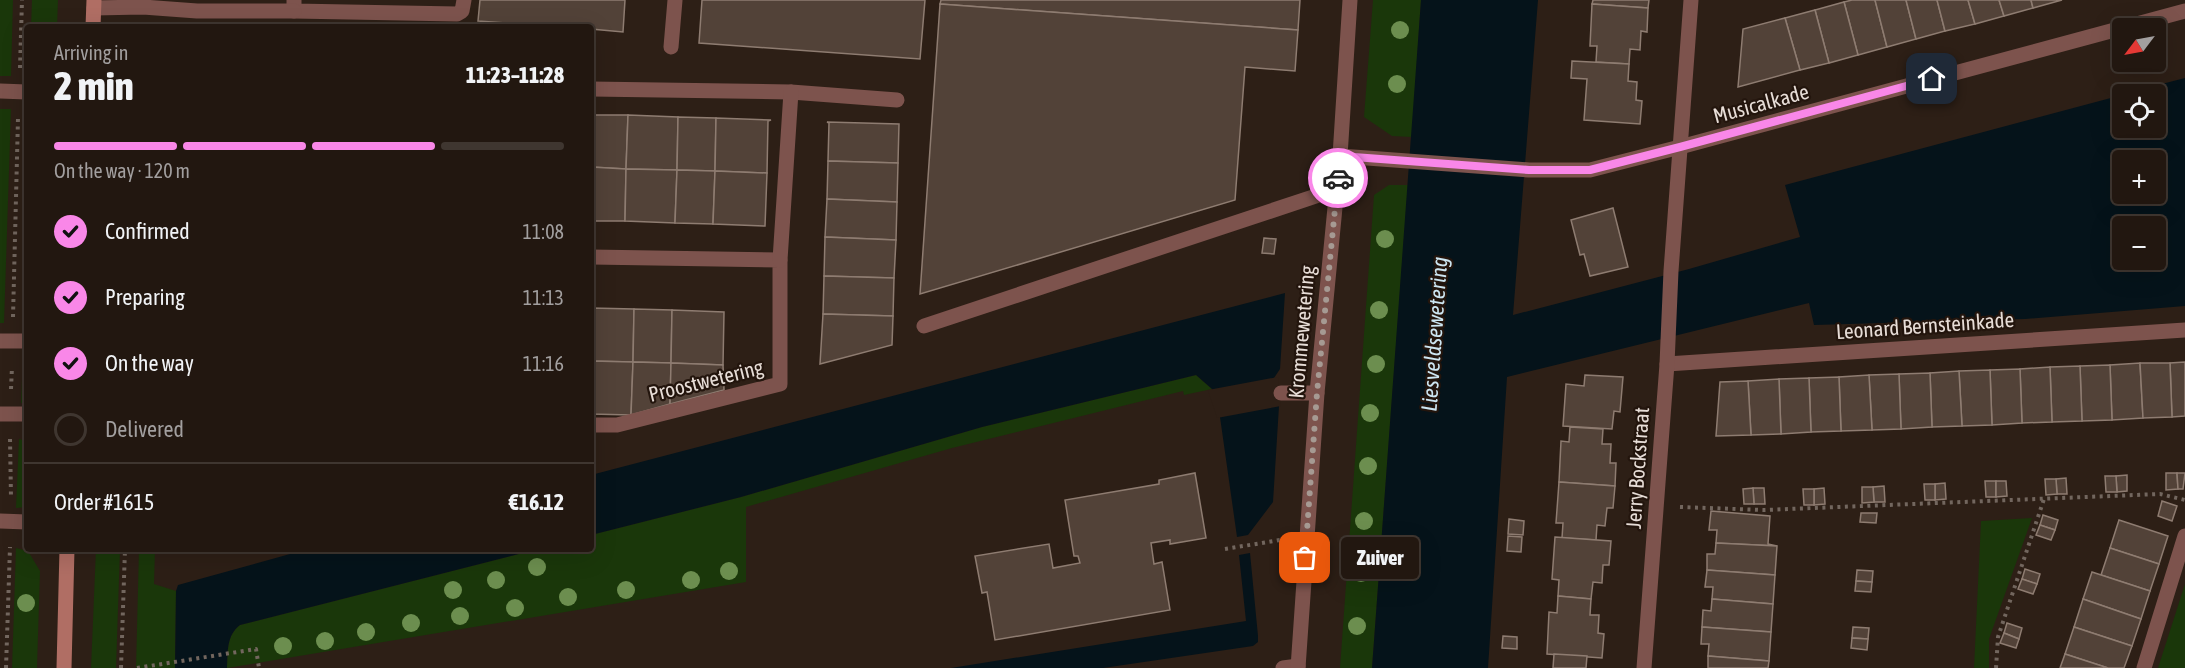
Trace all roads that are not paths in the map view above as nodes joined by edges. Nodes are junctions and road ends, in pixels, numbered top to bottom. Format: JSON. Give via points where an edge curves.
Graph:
{"nodes":[{"id":1,"x":464,"y":0,"type":"edge"},
{"id":2,"x":675,"y":0,"type":"edge"},
{"id":3,"x":1350,"y":0,"type":"edge"},
{"id":4,"x":1691,"y":0,"type":"edge"},
{"id":5,"x":94,"y":4,"type":"edge"},
{"id":6,"x":294,"y":6,"type":"edge"},
{"id":7,"x":380,"y":6,"type":"edge"},
{"id":8,"x":2185,"y":11,"type":"edge"},
{"id":9,"x":93,"y":24,"type":"edge"},
{"id":10,"x":671,"y":47,"type":"dead end"},
{"id":11,"x":594,"y":89,"type":"edge"},
{"id":12,"x":0,"y":91,"type":"edge"},
{"id":13,"x":24,"y":92,"type":"edge"},
{"id":14,"x":791,"y":92,"type":"junction"},
{"id":15,"x":897,"y":100,"type":"dead end"},
{"id":16,"x":1680,"y":147,"type":"junction"},
{"id":17,"x":1340,"y":156,"type":"junction"},
{"id":18,"x":1337,"y":189,"type":"junction"},
{"id":19,"x":594,"y":257,"type":"edge"},
{"id":20,"x":780,"y":260,"type":"junction"},
{"id":21,"x":924,"y":326,"type":"dead end"},
{"id":22,"x":2185,"y":330,"type":"edge"},
{"id":23,"x":0,"y":341,"type":"edge"},
{"id":24,"x":24,"y":341,"type":"edge"},
{"id":25,"x":1667,"y":364,"type":"junction"},
{"id":26,"x":1281,"y":393,"type":"dead end"},
{"id":27,"x":1317,"y":393,"type":"junction"},
{"id":28,"x":0,"y":414,"type":"edge"},
{"id":29,"x":24,"y":414,"type":"edge"},
{"id":30,"x":594,"y":425,"type":"edge"},
{"id":31,"x":0,"y":521,"type":"edge"},
{"id":32,"x":24,"y":522,"type":"edge"},
{"id":33,"x":2185,"y":536,"type":"edge"},
{"id":34,"x":67,"y":552,"type":"edge"},
{"id":35,"x":1293,"y":667,"type":"edge"},
{"id":36,"x":64,"y":668,"type":"edge"},
{"id":37,"x":1644,"y":668,"type":"edge"},
{"id":38,"x":2144,"y":668,"type":"edge"}],
"edges":[{"from":1,"to":7,"type":"street","via":[[462,11],[457,14]]},
{"from":2,"to":10,"type":"street"},
{"from":3,"to":17,"type":"street","name":"Krommewetering"},
{"from":4,"to":16,"type":"street","name":"Jerry Bockstraat"},
{"from":5,"to":6,"type":"street","via":[[197,11]]},
{"from":5,"to":9,"type":"street"},
{"from":6,"to":7,"type":"street"},
{"from":8,"to":16,"type":"street","name":"Musicalkade"},
{"from":11,"to":14,"type":"street"},
{"from":12,"to":13,"type":"street"},
{"from":14,"to":15,"type":"street"},
{"from":14,"to":20,"type":"street","name":"Proostwetering"},
{"from":16,"to":17,"type":"street","name":"Musicalkade","via":[[1590,170],[1529,170]]},
{"from":16,"to":25,"type":"street","name":"Jerry Bockstraat"},
{"from":17,"to":18,"type":"street","name":"Krommewetering"},
{"from":18,"to":21,"type":"street"},
{"from":18,"to":27,"type":"street","name":"Krommewetering"},
{"from":19,"to":20,"type":"street"},
{"from":20,"to":30,"type":"street","name":"Proostwetering","via":[[780,384],[617,425]]},
{"from":22,"to":25,"type":"street","name":"Leonard Bernsteinkade"},
{"from":23,"to":24,"type":"street"},
{"from":25,"to":37,"type":"street","name":"Jerry Bockstraat"},
{"from":26,"to":27,"type":"street"},
{"from":27,"to":35,"type":"street","name":"Krommewetering"},
{"from":28,"to":29,"type":"street"},
{"from":31,"to":32,"type":"street"},
{"from":33,"to":38,"type":"street"},
{"from":34,"to":36,"type":"street"}]}
